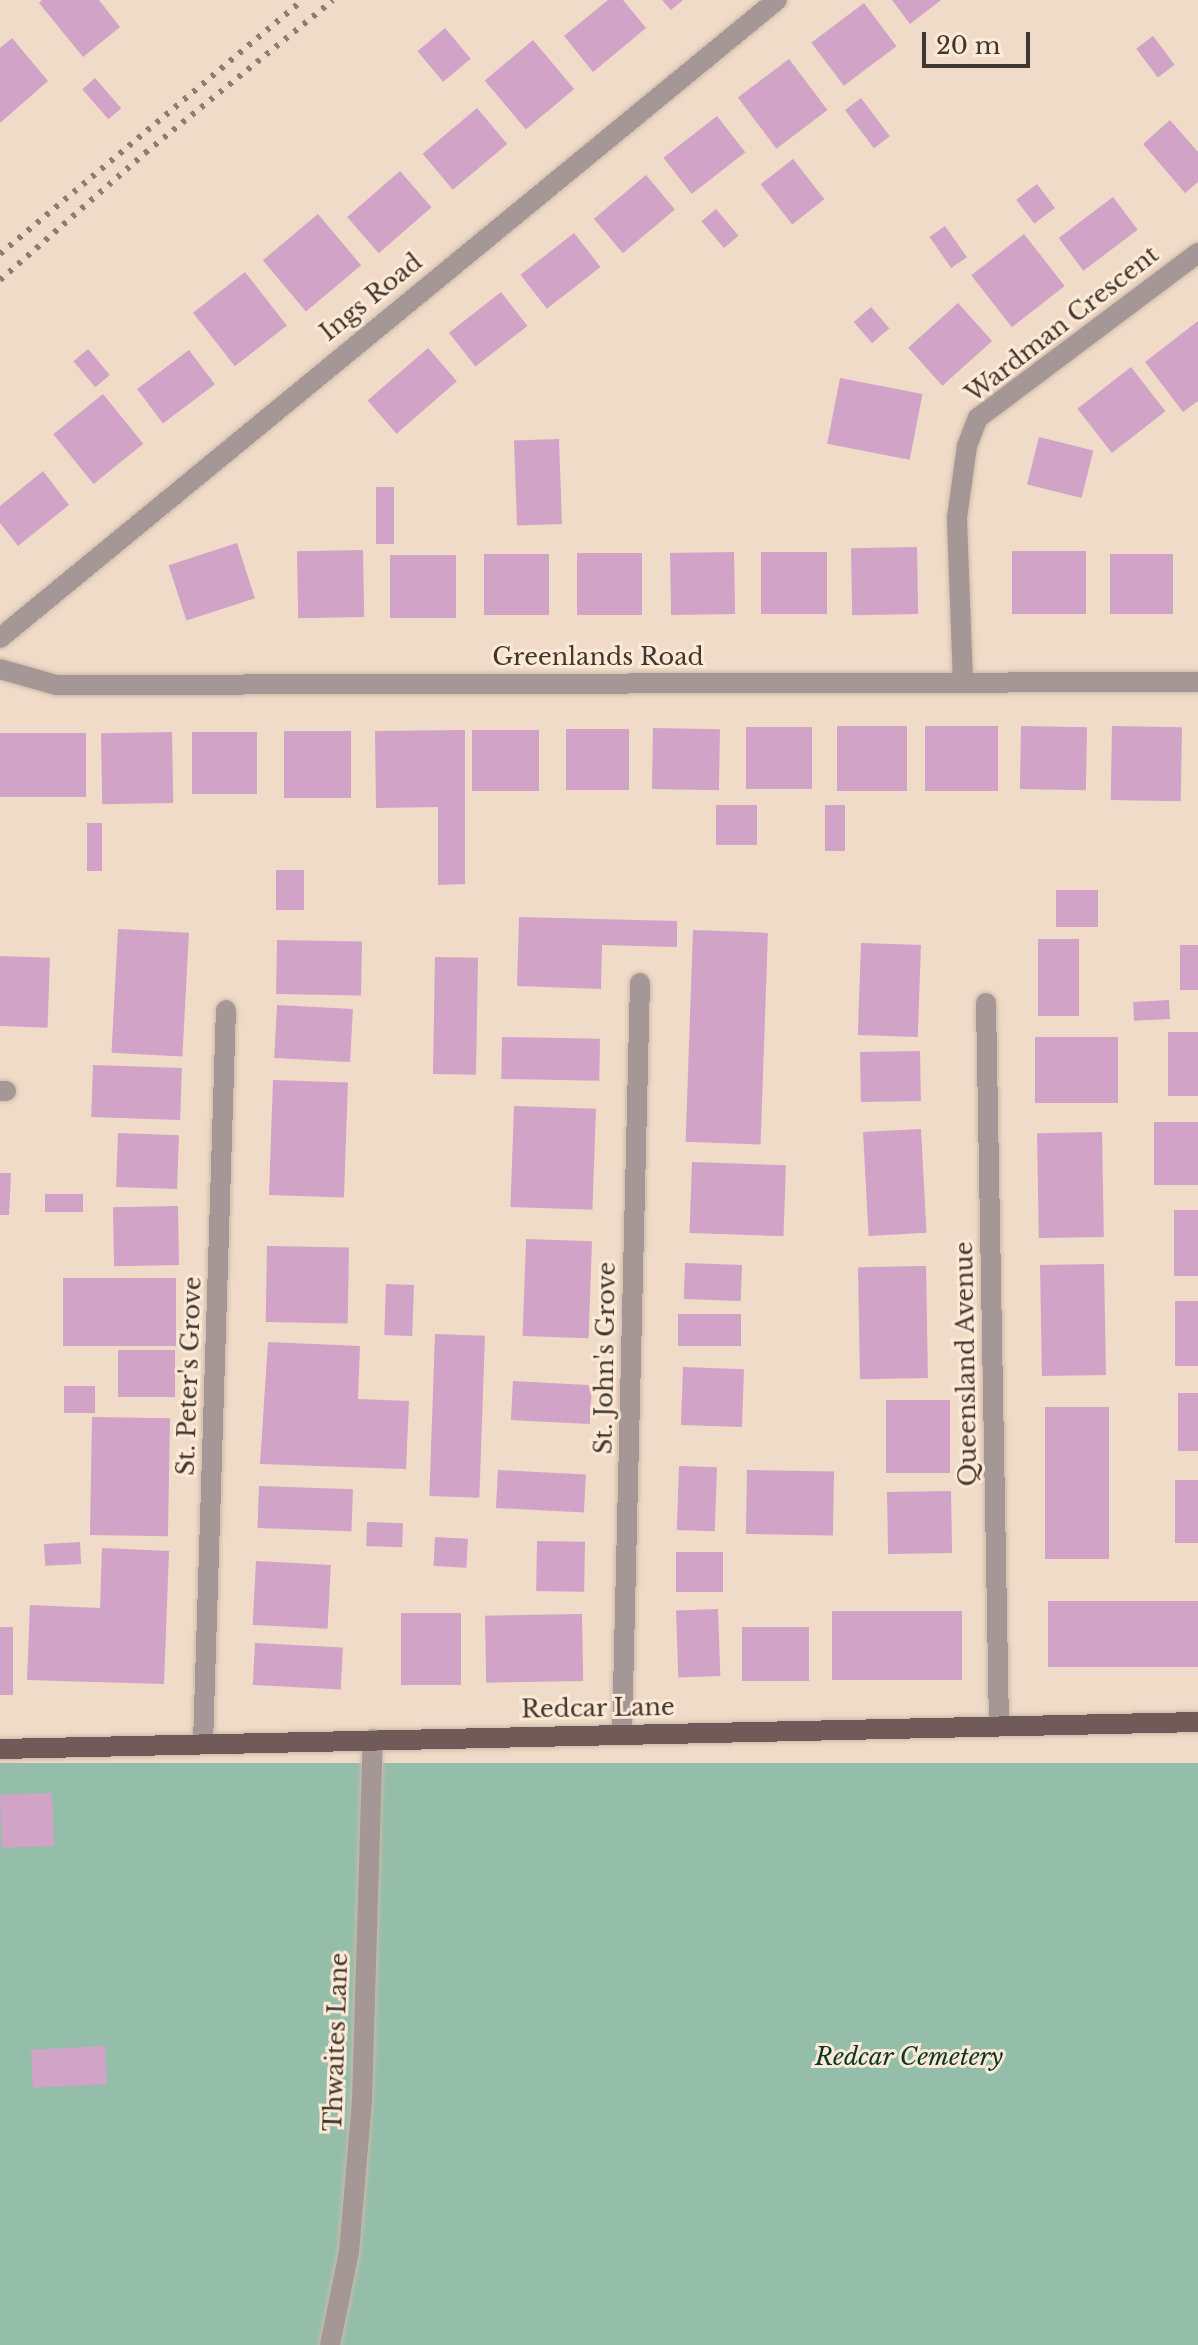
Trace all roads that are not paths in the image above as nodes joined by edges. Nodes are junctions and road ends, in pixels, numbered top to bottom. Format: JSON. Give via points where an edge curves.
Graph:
{"nodes":[{"id":1,"x":777,"y":0,"type":"edge"},
{"id":2,"x":1198,"y":253,"type":"edge"},
{"id":3,"x":0,"y":638,"type":"edge"},
{"id":4,"x":0,"y":669,"type":"edge"},
{"id":5,"x":1198,"y":682,"type":"edge"},
{"id":6,"x":963,"y":683,"type":"junction"},
{"id":7,"x":640,"y":983,"type":"dead end"},
{"id":8,"x":986,"y":1003,"type":"dead end"},
{"id":9,"x":226,"y":1010,"type":"dead end"},
{"id":10,"x":1198,"y":1722,"type":"edge"},
{"id":11,"x":999,"y":1725,"type":"junction"},
{"id":12,"x":622,"y":1734,"type":"junction"},
{"id":13,"x":373,"y":1739,"type":"junction"},
{"id":14,"x":203,"y":1744,"type":"junction"},
{"id":15,"x":0,"y":1749,"type":"edge"},
{"id":16,"x":330,"y":2345,"type":"edge"}],
"edges":[{"from":1,"to":3,"type":"street","name":"Ings Road"},
{"from":2,"to":6,"type":"street","name":"Wardman Crescent","via":[[978,418],[967,446],[957,518]]},
{"from":4,"to":6,"type":"street","name":"Greenlands Road","via":[[56,685]]},
{"from":5,"to":6,"type":"street","name":"Greenlands Road"},
{"from":7,"to":12,"type":"street","name":"St. John's Grove"},
{"from":8,"to":11,"type":"street","name":"Queensland Avenue"},
{"from":9,"to":14,"type":"street","name":"St. Peter's Grove"},
{"from":10,"to":11,"type":"main road","name":"Redcar Lane"},
{"from":11,"to":12,"type":"main road","name":"Redcar Lane"},
{"from":12,"to":13,"type":"main road","name":"Redcar Lane"},
{"from":13,"to":14,"type":"main road","name":"Redcar Lane"},
{"from":13,"to":16,"type":"street","name":"Thwaites Lane","via":[[362,2100],[349,2252]]},
{"from":14,"to":15,"type":"main road","name":"Redcar Lane"}]}
